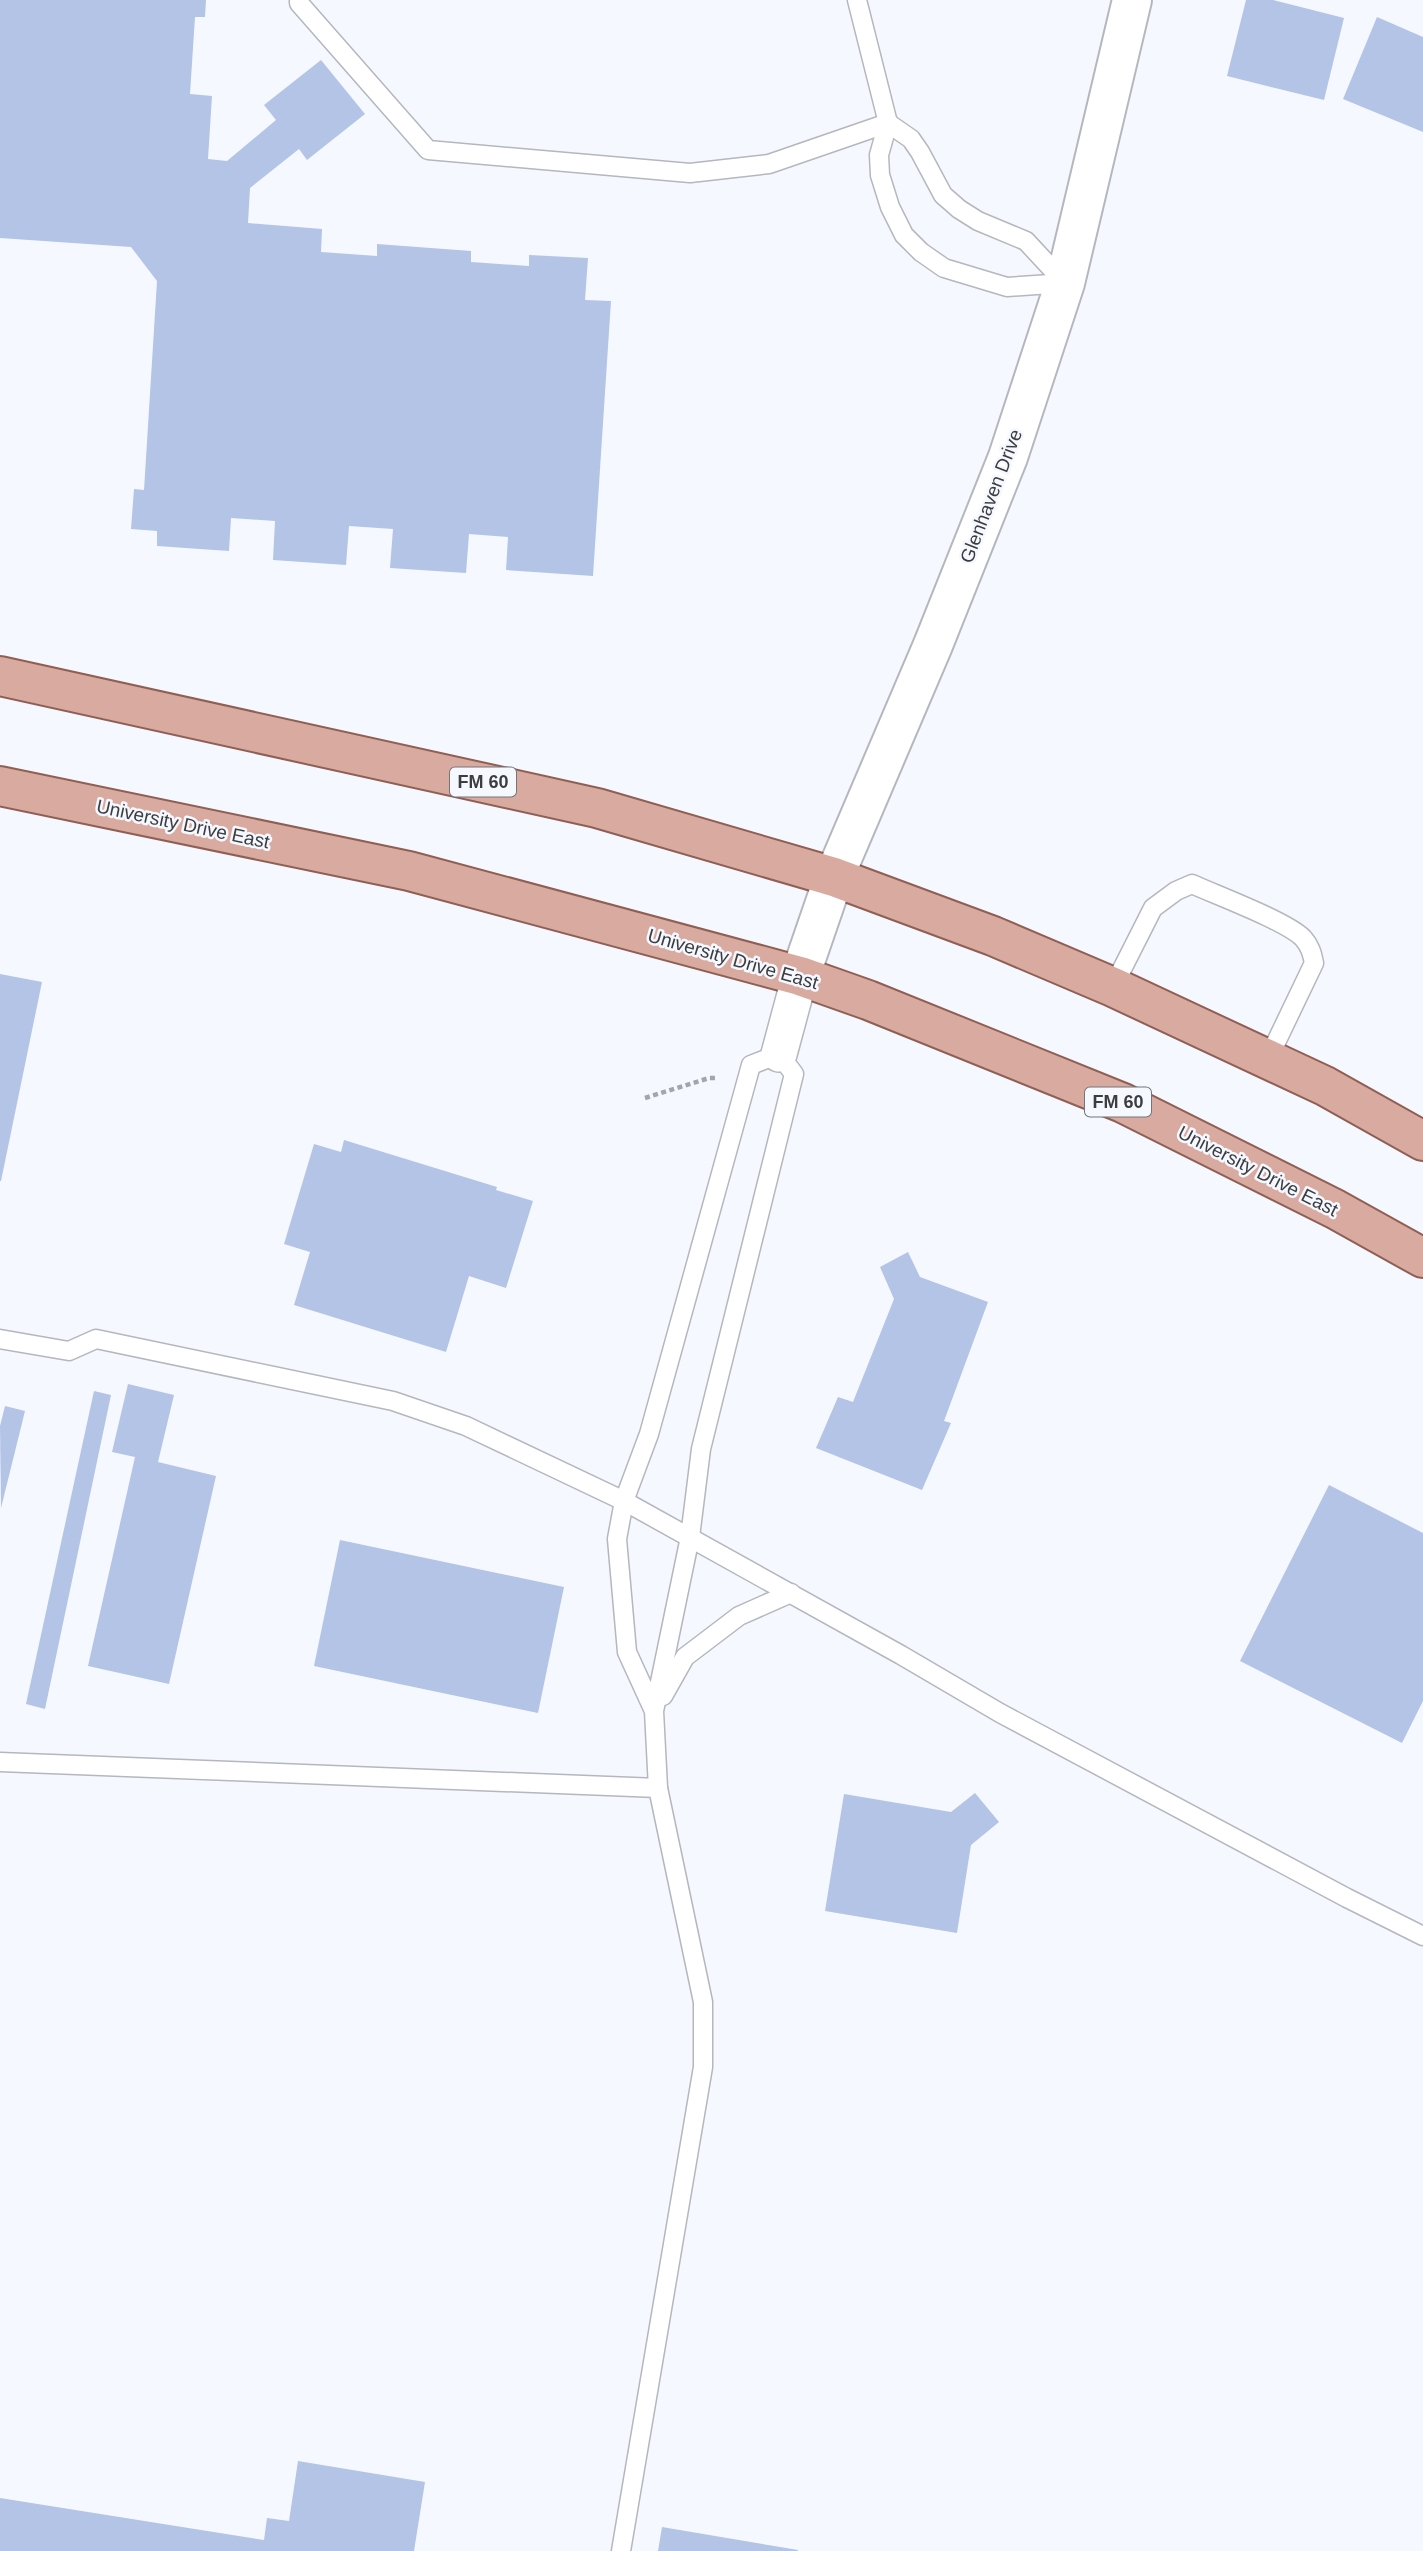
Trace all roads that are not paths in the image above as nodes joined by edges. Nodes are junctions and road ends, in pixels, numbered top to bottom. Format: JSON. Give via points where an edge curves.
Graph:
{"nodes":[{"id":1,"x":299,"y":0,"type":"edge"},
{"id":2,"x":857,"y":0,"type":"edge"},
{"id":3,"x":1132,"y":0,"type":"edge"},
{"id":4,"x":888,"y":123,"type":"junction"},
{"id":5,"x":1065,"y":283,"type":"junction"},
{"id":6,"x":0,"y":676,"type":"edge"},
{"id":7,"x":0,"y":786,"type":"edge"},
{"id":8,"x":834,"y":877,"type":"junction"},
{"id":9,"x":800,"y":976,"type":"junction"},
{"id":10,"x":1113,"y":987,"type":"junction"},
{"id":11,"x":779,"y":1054,"type":"junction"},
{"id":12,"x":1268,"y":1059,"type":"junction"},
{"id":13,"x":1423,"y":1141,"type":"edge"},
{"id":14,"x":1423,"y":1258,"type":"edge"},
{"id":15,"x":0,"y":1339,"type":"edge"},
{"id":16,"x":624,"y":1502,"type":"junction"},
{"id":17,"x":690,"y":1537,"type":"junction"},
{"id":18,"x":791,"y":1593,"type":"junction"},
{"id":19,"x":654,"y":1711,"type":"junction"},
{"id":20,"x":0,"y":1762,"type":"edge"},
{"id":21,"x":659,"y":1788,"type":"junction"},
{"id":22,"x":1423,"y":1936,"type":"edge"},
{"id":23,"x":621,"y":2551,"type":"edge"}],
"edges":[{"from":1,"to":4,"type":"lane","via":[[428,150],[690,173],[769,164]]},
{"from":2,"to":4,"type":"lane"},
{"from":3,"to":5,"type":"street","name":"Glenhaven Drive"},
{"from":4,"to":5,"type":"lane","via":[[911,139],[943,195],[978,221],[1026,241]]},
{"from":4,"to":5,"type":"lane","via":[[879,155],[880,175],[904,235],[921,252],[944,268],[1007,287]]},
{"from":5,"to":8,"type":"street","name":"Glenhaven Drive","via":[[1008,457]]},
{"from":6,"to":8,"type":"main road","number":"FM 60","via":[[597,808]]},
{"from":7,"to":9,"type":"main road","name":"University Drive East","number":"FM 60","via":[[409,871]]},
{"from":8,"to":9,"type":"street","name":"Glenhaven Drive"},
{"from":8,"to":10,"type":"main road","number":"FM 60"},
{"from":9,"to":11,"type":"street"},
{"from":9,"to":14,"type":"main road","name":"University Drive East","number":"FM 60","via":[[1123,1103]]},
{"from":10,"to":12,"type":"main road","number":"FM 60"},
{"from":10,"to":12,"type":"lane","via":[[1153,908],[1192,884],[1279,924],[1301,937],[1314,963]]},
{"from":11,"to":16,"type":"lane","via":[[751,1065],[649,1434]]},
{"from":11,"to":17,"type":"lane","via":[[794,1074],[701,1449]]},
{"from":12,"to":13,"type":"main road","number":"FM 60"},
{"from":15,"to":16,"type":"lane","via":[[69,1351],[96,1339],[393,1401],[466,1426]]},
{"from":16,"to":17,"type":"lane"},
{"from":16,"to":19,"type":"lane","via":[[617,1539],[627,1651]]},
{"from":17,"to":18,"type":"lane"},
{"from":17,"to":19,"type":"lane"},
{"from":18,"to":19,"type":"lane","via":[[739,1616],[685,1657]]},
{"from":18,"to":22,"type":"lane","via":[[1000,1713]]},
{"from":19,"to":21,"type":"lane"},
{"from":20,"to":21,"type":"lane"},
{"from":21,"to":23,"type":"lane","via":[[703,2002],[703,2067]]}]}
